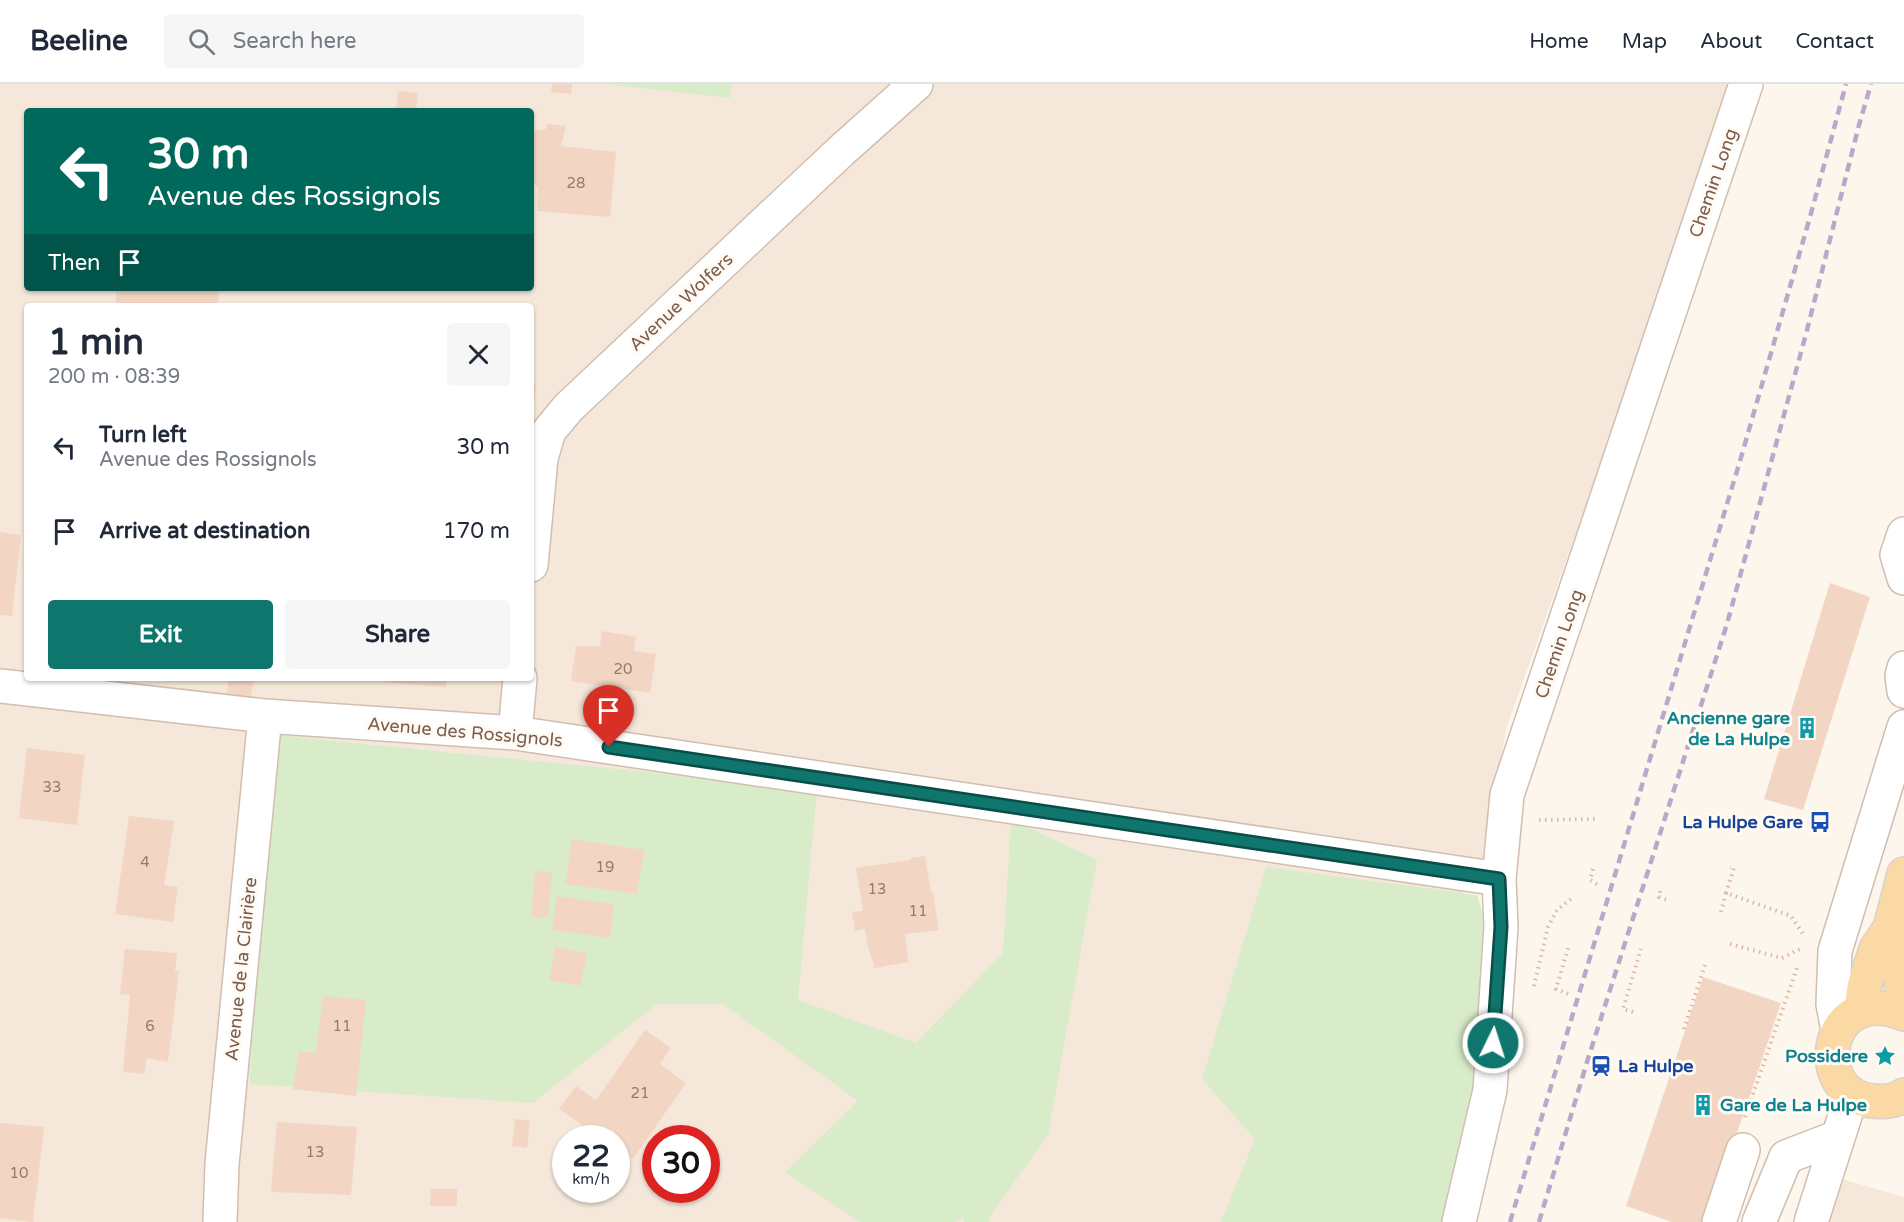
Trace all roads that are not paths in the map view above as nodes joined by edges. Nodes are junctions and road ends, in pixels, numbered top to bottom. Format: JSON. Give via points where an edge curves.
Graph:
{"nodes":[{"id":1,"x":916,"y":84,"type":"edge"},
{"id":2,"x":1746,"y":84,"type":"edge"},
{"id":3,"x":534,"y":533,"type":"edge"},
{"id":4,"x":1904,"y":534,"type":"edge"},
{"id":5,"x":1904,"y":578,"type":"edge"},
{"id":6,"x":1904,"y":668,"type":"edge"},
{"id":7,"x":520,"y":681,"type":"edge"},
{"id":8,"x":0,"y":686,"type":"edge"},
{"id":9,"x":1904,"y":691,"type":"edge"},
{"id":10,"x":265,"y":716,"type":"junction"},
{"id":11,"x":1904,"y":728,"type":"edge"},
{"id":12,"x":515,"y":733,"type":"junction"},
{"id":13,"x":1904,"y":874,"type":"edge"},
{"id":14,"x":1499,"y":879,"type":"junction"},
{"id":15,"x":1890,"y":928,"type":"junction"},
{"id":16,"x":1903,"y":1013,"type":"edge"},
{"id":17,"x":1849,"y":1021,"type":"junction"},
{"id":18,"x":1852,"y":1094,"type":"junction"},
{"id":19,"x":1904,"y":1095,"type":"edge"},
{"id":20,"x":1743,"y":1137,"type":"road end"},
{"id":21,"x":1838,"y":1137,"type":"junction"},
{"id":22,"x":220,"y":1222,"type":"edge"},
{"id":23,"x":1460,"y":1222,"type":"edge"},
{"id":24,"x":1719,"y":1222,"type":"edge"},
{"id":25,"x":1759,"y":1222,"type":"edge"},
{"id":26,"x":1811,"y":1222,"type":"edge"}],
"edges":[{"from":1,"to":3,"type":"street","name":"Avenue Wolfers","via":[[568,408],[549,431],[541,458]]},
{"from":2,"to":14,"type":"street","name":"Chemin Long","via":[[1507,795]]},
{"from":4,"to":5,"type":"street","via":[[1898,555]]},
{"from":6,"to":9,"type":"street"},
{"from":7,"to":12,"type":"street"},
{"from":8,"to":10,"type":"street","name":"Avenue des Rossignols"},
{"from":10,"to":12,"type":"street","name":"Avenue des Rossignols"},
{"from":10,"to":22,"type":"street","name":"Avenue de la Clairière","via":[[222,1164]]},
{"from":11,"to":17,"type":"street","via":[[1835,951],[1833,1004]]},
{"from":12,"to":14,"type":"street","name":"Avenue des Rossignols"},
{"from":13,"to":15,"type":"main road"},
{"from":14,"to":23,"type":"street","name":"Chemin Long","via":[[1501,927],[1490,1090]]},
{"from":15,"to":16,"type":"main road","via":[[1899,950]]},
{"from":15,"to":17,"type":"main road","via":[[1876,949]]},
{"from":16,"to":17,"type":"main road","via":[[1882,1007]]},
{"from":17,"to":18,"type":"main road","via":[[1832,1048],[1839,1081]]},
{"from":18,"to":19,"type":"main road","via":[[1867,1101],[1883,1102]]},
{"from":18,"to":21,"type":"street"},
{"from":20,"to":24,"type":"street"},
{"from":21,"to":25,"type":"street","via":[[1785,1157]]},
{"from":21,"to":26,"type":"street"}]}
